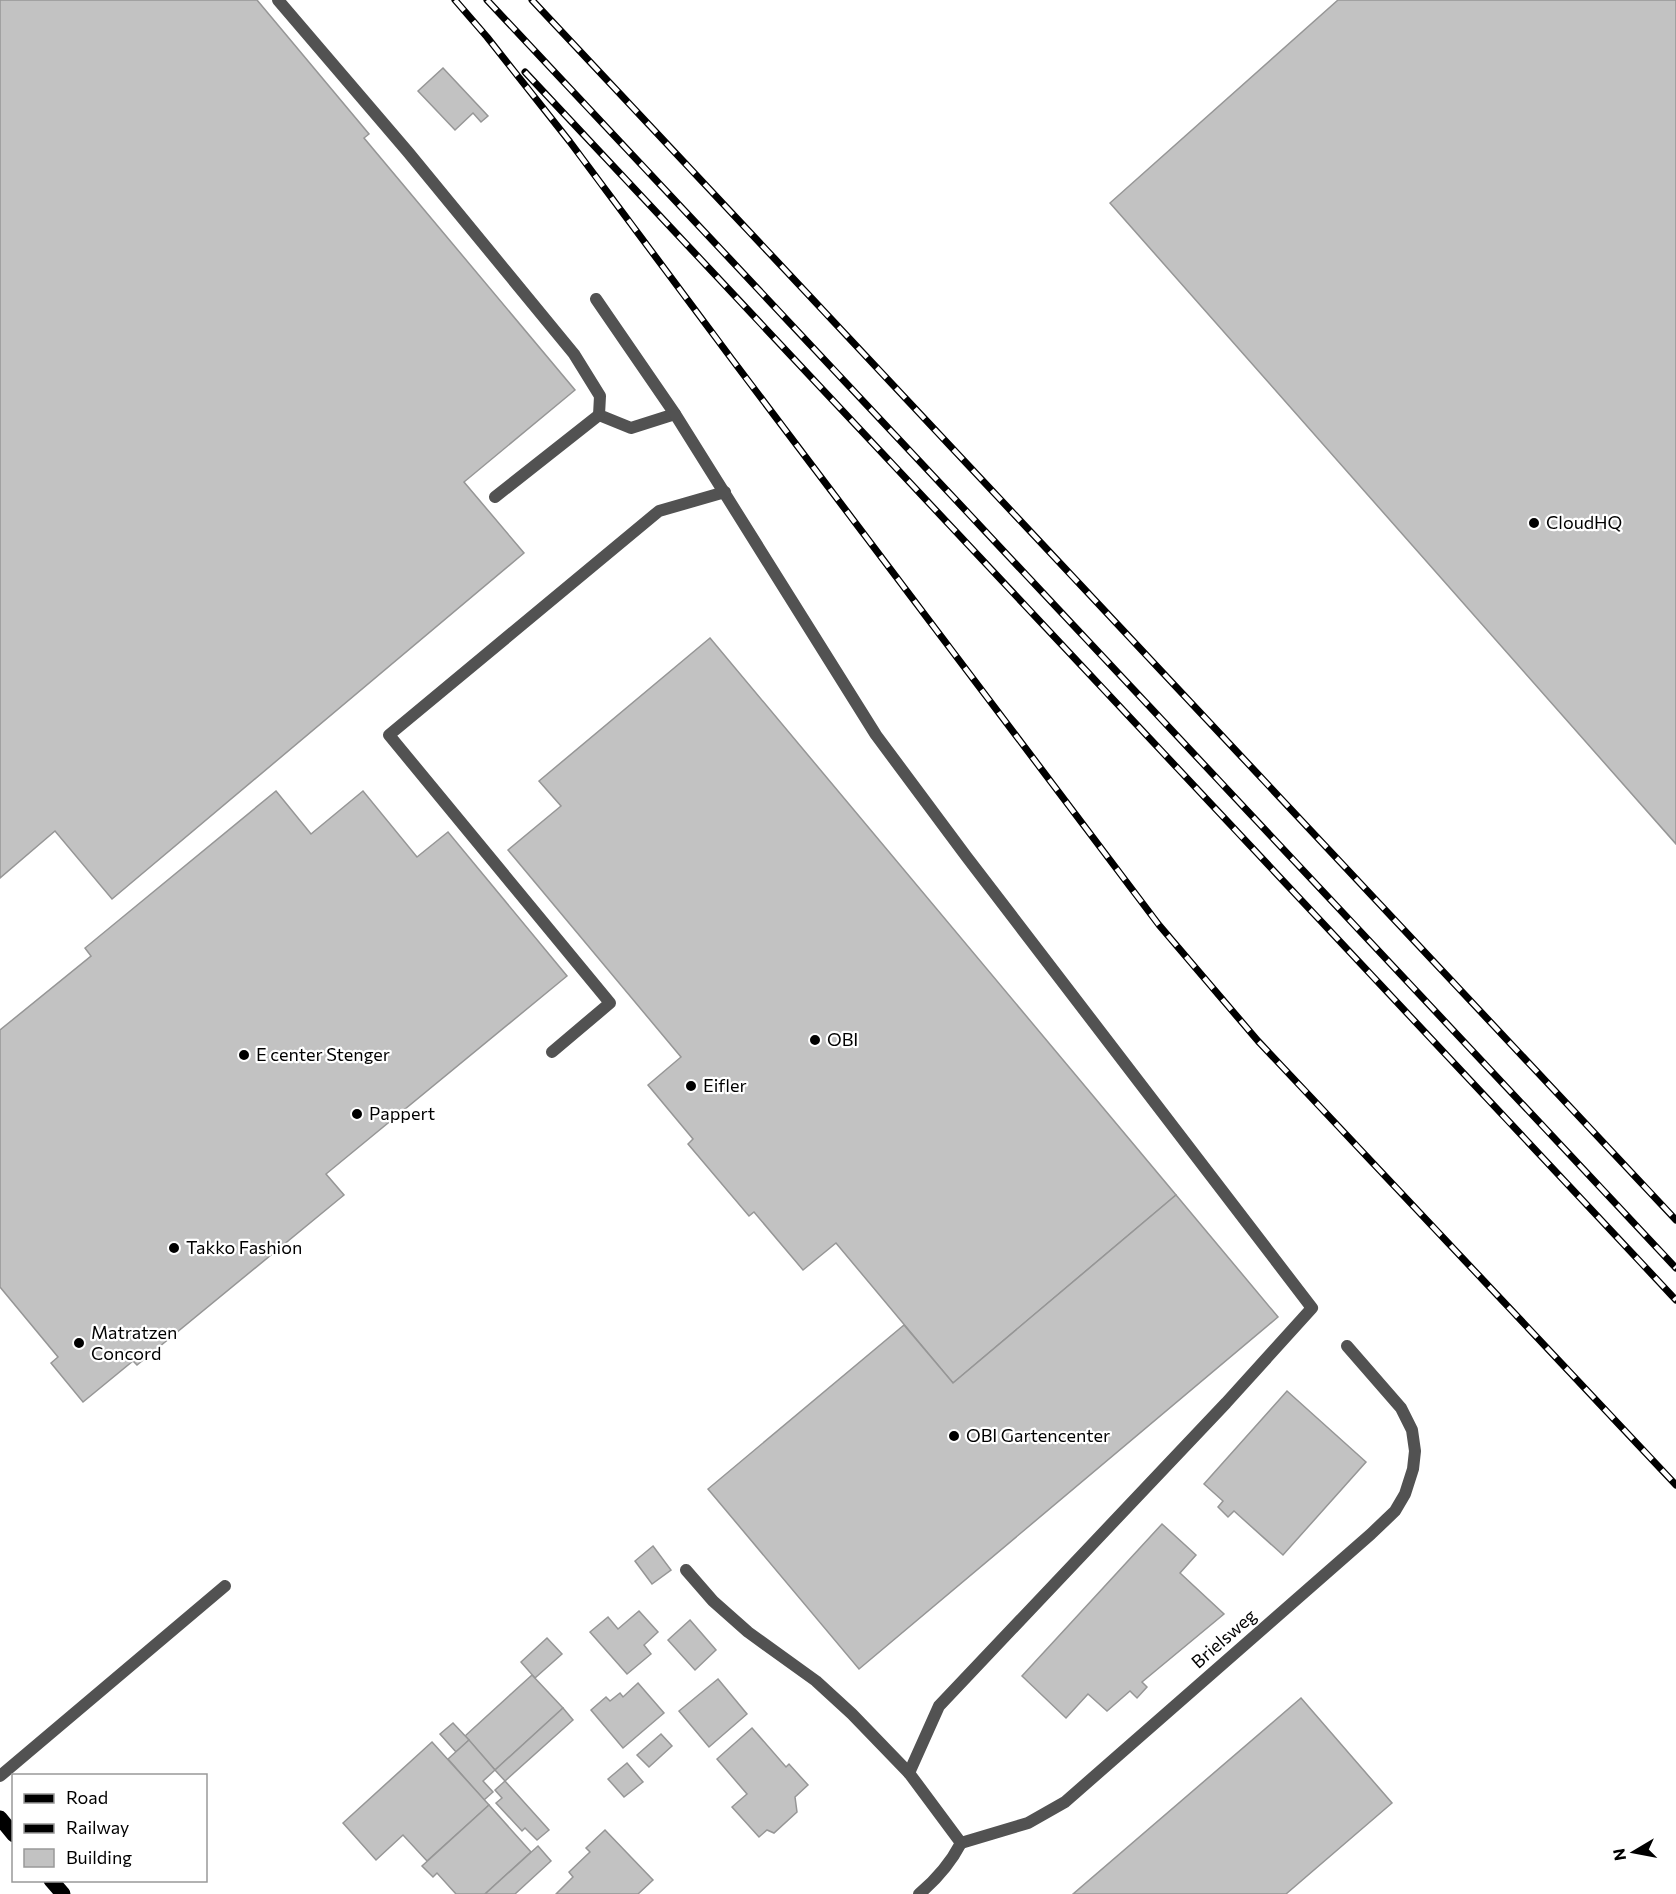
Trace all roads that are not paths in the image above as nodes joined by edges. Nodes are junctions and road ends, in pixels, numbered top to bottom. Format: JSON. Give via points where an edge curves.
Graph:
{"nodes":[{"id":1,"x":278,"y":0,"type":"edge"},
{"id":2,"x":596,"y":299,"type":"dead end"},
{"id":3,"x":675,"y":414,"type":"junction"},
{"id":4,"x":599,"y":415,"type":"junction"},
{"id":5,"x":725,"y":492,"type":"junction"},
{"id":6,"x":495,"y":497,"type":"dead end"},
{"id":7,"x":552,"y":1052,"type":"dead end"},
{"id":8,"x":1347,"y":1346,"type":"dead end"},
{"id":9,"x":686,"y":1570,"type":"dead end"},
{"id":10,"x":225,"y":1586,"type":"dead end"},
{"id":11,"x":909,"y":1773,"type":"junction"},
{"id":12,"x":0,"y":1776,"type":"edge"},
{"id":13,"x":0,"y":1818,"type":"edge"},
{"id":14,"x":12,"y":1833,"type":"edge"},
{"id":15,"x":961,"y":1843,"type":"junction"},
{"id":16,"x":52,"y":1882,"type":"edge"},
{"id":17,"x":63,"y":1894,"type":"edge"},
{"id":18,"x":919,"y":1894,"type":"edge"}],
"edges":[{"from":1,"to":4,"type":"street","via":[[574,354],[600,396]]},
{"from":2,"to":3,"type":"street"},
{"from":3,"to":4,"type":"street","via":[[631,428]]},
{"from":3,"to":5,"type":"street"},
{"from":4,"to":6,"type":"street"},
{"from":5,"to":7,"type":"street","via":[[659,511],[389,735],[610,1003]]},
{"from":5,"to":11,"type":"street","via":[[876,735],[1312,1308],[939,1706]]},
{"from":8,"to":15,"type":"street","name":"Brielsweg","via":[[1401,1408],[1412,1430],[1413,1469],[1395,1511],[1065,1802],[1028,1823]]},
{"from":9,"to":11,"type":"street","via":[[748,1632],[816,1681]]},
{"from":10,"to":12,"type":"street"},
{"from":11,"to":15,"type":"street"},
{"from":13,"to":14,"type":"main road"},
{"from":15,"to":18,"type":"street","via":[[951,1863]]},
{"from":16,"to":17,"type":"main road"}]}
